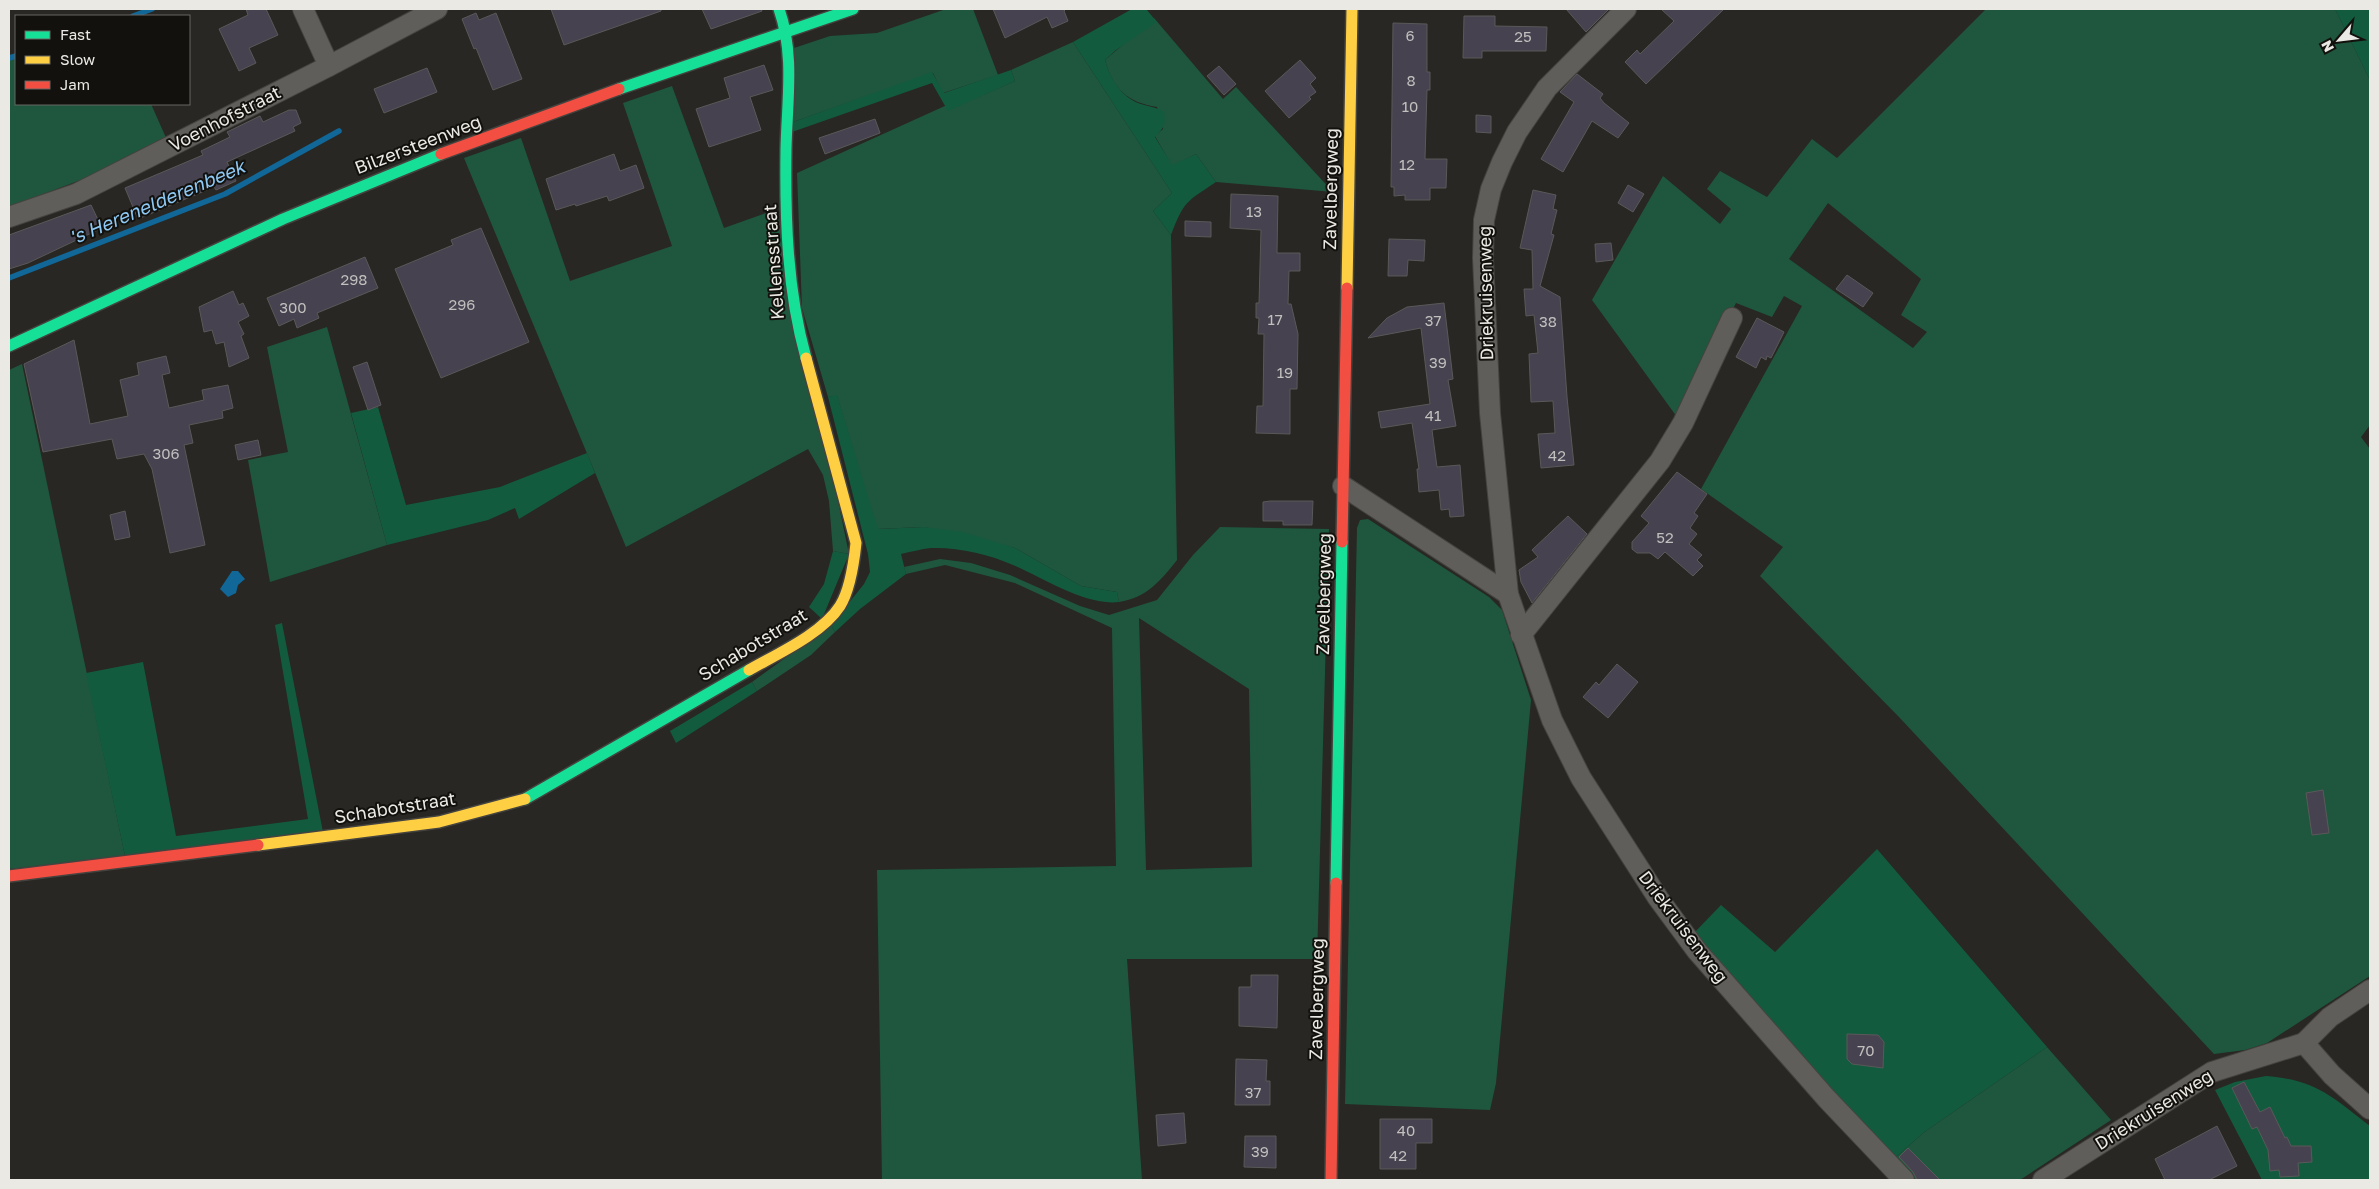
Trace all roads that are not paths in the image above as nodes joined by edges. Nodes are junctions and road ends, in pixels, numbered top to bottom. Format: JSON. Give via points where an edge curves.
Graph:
{"nodes":[{"id":1,"x":303,"y":9,"type":"edge"},
{"id":2,"x":437,"y":9,"type":"edge"},
{"id":3,"x":779,"y":9,"type":"edge"},
{"id":4,"x":854,"y":9,"type":"edge"},
{"id":5,"x":1352,"y":9,"type":"edge"},
{"id":6,"x":1626,"y":9,"type":"edge"},
{"id":7,"x":787,"y":32,"type":"junction"},
{"id":8,"x":329,"y":66,"type":"junction"},
{"id":9,"x":9,"y":217,"type":"edge"},
{"id":10,"x":1732,"y":318,"type":"dead end"},
{"id":11,"x":9,"y":346,"type":"edge"},
{"id":12,"x":1343,"y":486,"type":"junction"},
{"id":13,"x":854,"y":566,"type":"joint"},
{"id":14,"x":1508,"y":594,"type":"junction"},
{"id":15,"x":1521,"y":635,"type":"junction"},
{"id":16,"x":9,"y":876,"type":"edge"},
{"id":17,"x":2370,"y":990,"type":"edge"},
{"id":18,"x":2304,"y":1042,"type":"junction"},
{"id":19,"x":2370,"y":1108,"type":"edge"},
{"id":20,"x":1331,"y":1180,"type":"edge"},
{"id":21,"x":1904,"y":1180,"type":"edge"},
{"id":22,"x":2043,"y":1180,"type":"edge"}],
"edges":[{"from":1,"to":8,"type":"street"},
{"from":2,"to":8,"type":"street","name":"Voenhofstraat"},
{"from":3,"to":7,"type":"main road","name":"Kellensstraat"},
{"from":4,"to":7,"type":"main road","name":"Bilzersteenweg"},
{"from":5,"to":12,"type":"main road","name":"Zavelbergweg"},
{"from":6,"to":14,"type":"street","name":"Driekruisenweg","via":[[1547,88],[1517,132],[1491,189],[1484,220],[1490,413]]},
{"from":7,"to":11,"type":"main road","name":"Bilzersteenweg","via":[[543,116],[374,180],[247,234]]},
{"from":7,"to":13,"type":"main road","name":"Kellensstraat","via":[[790,71],[786,150],[788,243],[793,298],[797,326],[856,543]]},
{"from":8,"to":9,"type":"street","name":"Voenhofstraat","via":[[76,194]]},
{"from":10,"to":15,"type":"street","via":[[1683,423],[1660,461]]},
{"from":12,"to":14,"type":"street"},
{"from":12,"to":20,"type":"main road","name":"Zavelbergweg"},
{"from":13,"to":16,"type":"main road","name":"Schabotstraat","via":[[840,606],[812,634],[522,800],[439,822]]},
{"from":14,"to":15,"type":"street","name":"Driekruisenweg"},
{"from":15,"to":21,"type":"street","name":"Driekruisenweg","via":[[1552,720],[1581,778],[1658,898],[1697,950],[1827,1099]]},
{"from":17,"to":18,"type":"street","name":"Driekruisenweg","via":[[2330,1017]]},
{"from":18,"to":19,"type":"street","via":[[2332,1075]]},
{"from":18,"to":22,"type":"street","name":"Driekruisenweg","via":[[2212,1072]]}]}
